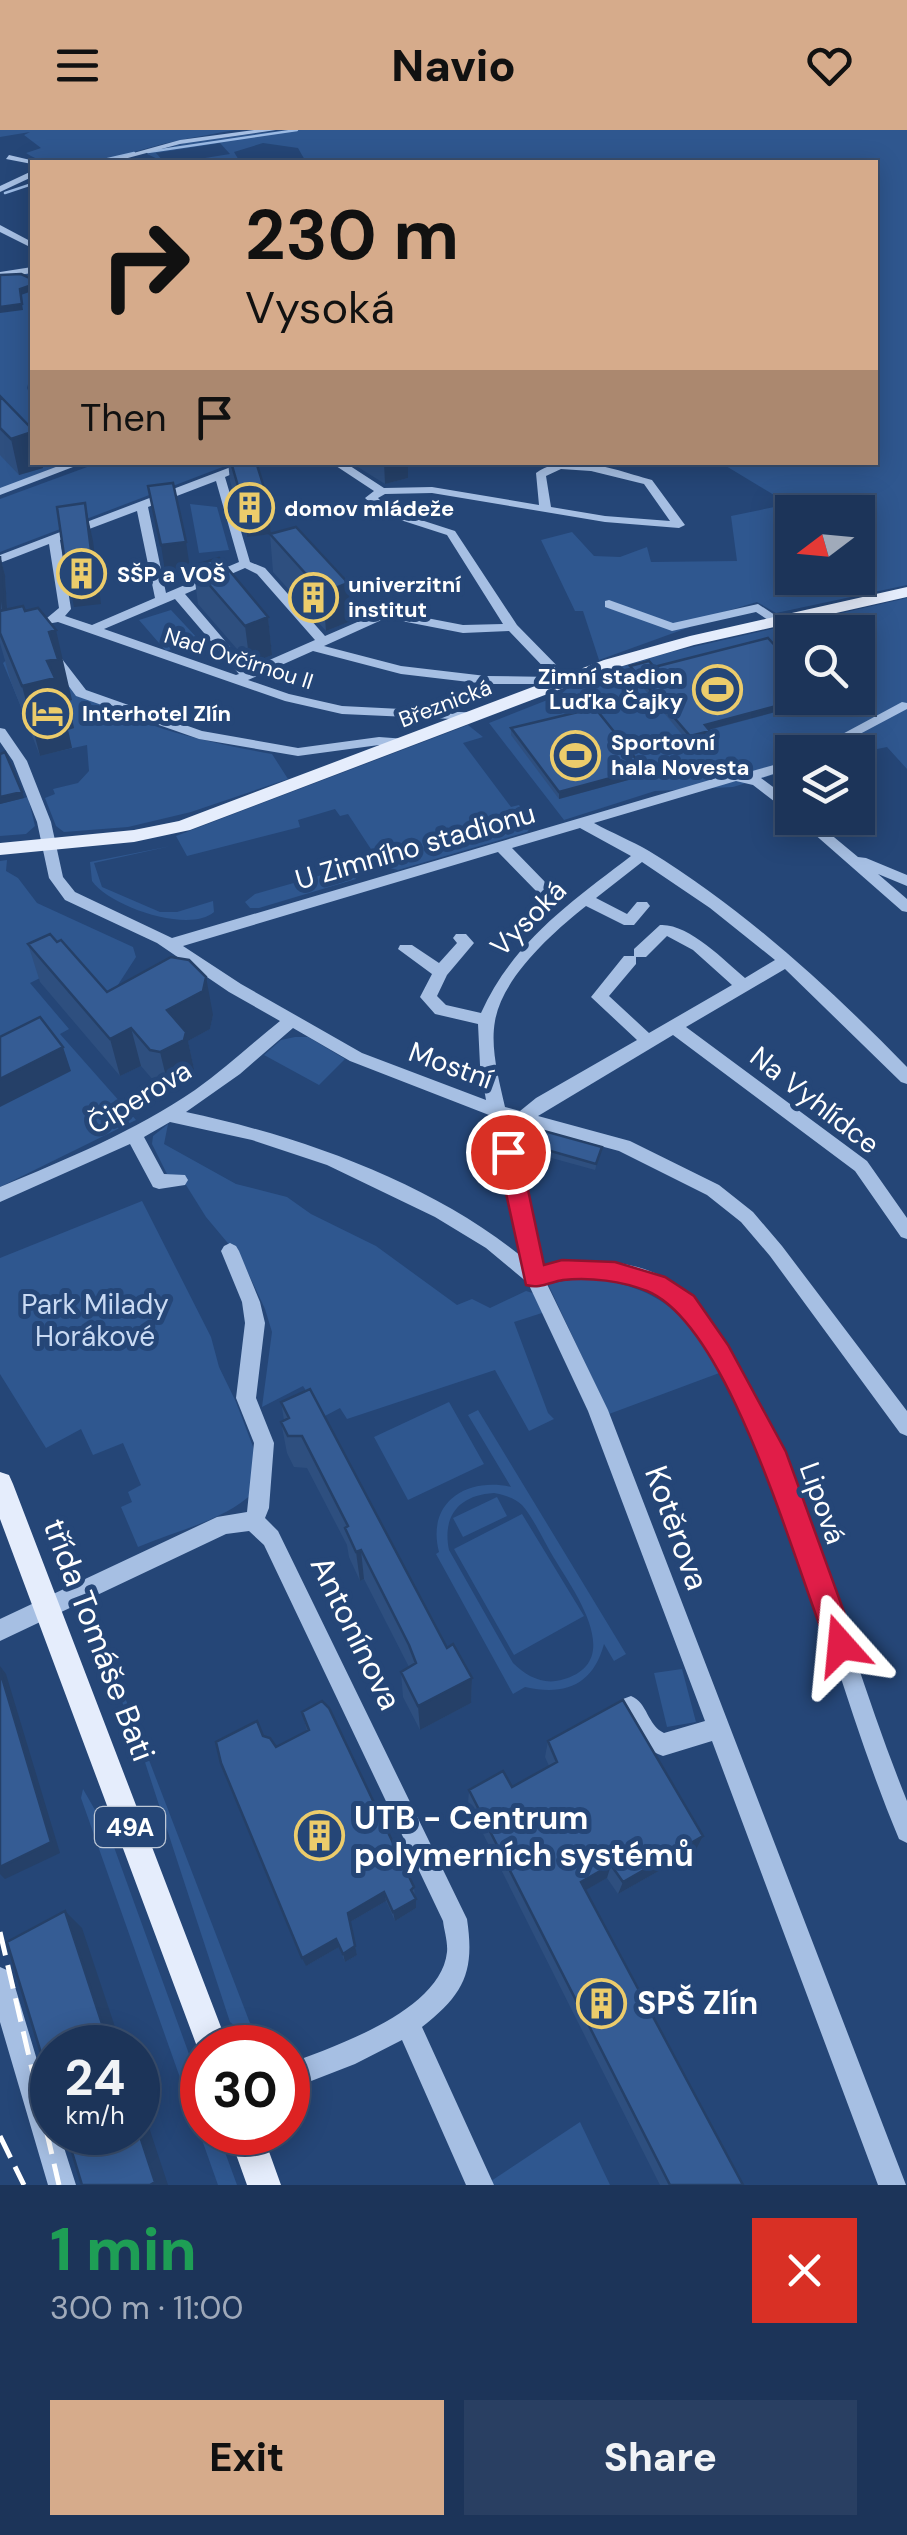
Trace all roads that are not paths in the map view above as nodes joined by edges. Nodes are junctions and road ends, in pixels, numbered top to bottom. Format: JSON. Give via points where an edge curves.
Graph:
{"nodes":[{"id":1,"x":272,"y":130,"type":"edge"},
{"id":2,"x":9,"y":156,"type":"dead end"},
{"id":3,"x":112,"y":160,"type":"edge"},
{"id":4,"x":30,"y":161,"type":"edge"},
{"id":5,"x":30,"y":176,"type":"edge"},
{"id":6,"x":6,"y":194,"type":"edge"},
{"id":7,"x":0,"y":228,"type":"edge"},
{"id":8,"x":30,"y":244,"type":"edge"},
{"id":9,"x":30,"y":270,"type":"edge"},
{"id":10,"x":2,"y":274,"type":"edge"},
{"id":11,"x":73,"y":465,"type":"edge"},
{"id":12,"x":248,"y":465,"type":"edge"},
{"id":13,"x":340,"y":465,"type":"edge"},
{"id":14,"x":218,"y":477,"type":"junction"},
{"id":15,"x":382,"y":490,"type":"junction"},
{"id":16,"x":0,"y":492,"type":"edge"},
{"id":17,"x":142,"y":506,"type":"junction"},
{"id":18,"x":546,"y":510,"type":"junction"},
{"id":19,"x":54,"y":539,"type":"junction"},
{"id":20,"x":0,"y":559,"type":"edge"},
{"id":21,"x":245,"y":564,"type":"junction"},
{"id":22,"x":907,"y":592,"type":"edge"},
{"id":23,"x":179,"y":595,"type":"junction"},
{"id":24,"x":162,"y":602,"type":"junction"},
{"id":25,"x":610,"y":604,"type":"dead end"},
{"id":26,"x":805,"y":615,"type":"edge"},
{"id":27,"x":56,"y":617,"type":"junction"},
{"id":28,"x":775,"y":619,"type":"edge"},
{"id":29,"x":775,"y":622,"type":"edge"},
{"id":30,"x":512,"y":627,"type":"junction"},
{"id":31,"x":92,"y":630,"type":"junction"},
{"id":32,"x":36,"y":633,"type":"edge"},
{"id":33,"x":318,"y":644,"type":"junction"},
{"id":34,"x":46,"y":646,"type":"edge"},
{"id":35,"x":241,"y":678,"type":"junction"},
{"id":36,"x":564,"y":681,"type":"junction"},
{"id":37,"x":902,"y":706,"type":"dead end"},
{"id":38,"x":475,"y":716,"type":"junction"},
{"id":39,"x":0,"y":732,"type":"edge"},
{"id":40,"x":848,"y":735,"type":"edge"},
{"id":41,"x":406,"y":743,"type":"junction"},
{"id":42,"x":775,"y":769,"type":"edge"},
{"id":43,"x":747,"y":777,"type":"junction"},
{"id":44,"x":775,"y":796,"type":"edge"},
{"id":45,"x":620,"y":812,"type":"junction"},
{"id":46,"x":582,"y":823,"type":"junction"},
{"id":47,"x":822,"y":835,"type":"edge"},
{"id":48,"x":48,"y":845,"type":"junction"},
{"id":49,"x":502,"y":846,"type":"junction"},
{"id":50,"x":0,"y":849,"type":"edge"},
{"id":51,"x":838,"y":850,"type":"junction"},
{"id":52,"x":639,"y":851,"type":"junction"},
{"id":53,"x":907,"y":882,"type":"edge"},
{"id":54,"x":544,"y":889,"type":"dead end"},
{"id":55,"x":585,"y":899,"type":"junction"},
{"id":56,"x":642,"y":906,"type":"dead end"},
{"id":57,"x":907,"y":906,"type":"edge"},
{"id":58,"x":461,"y":938,"type":"dead end"},
{"id":59,"x":171,"y":944,"type":"junction"},
{"id":60,"x":406,"y":949,"type":"dead end"},
{"id":61,"x":786,"y":961,"type":"junction"},
{"id":62,"x":440,"y":972,"type":"junction"},
{"id":63,"x":744,"y":986,"type":"junction"},
{"id":64,"x":486,"y":1020,"type":"junction"},
{"id":65,"x":291,"y":1021,"type":"junction"},
{"id":66,"x":674,"y":1026,"type":"junction"},
{"id":67,"x":649,"y":1042,"type":"junction"},
{"id":68,"x":907,"y":1078,"type":"edge"},
{"id":69,"x":500,"y":1112,"type":"junction"},
{"id":70,"x":169,"y":1115,"type":"junction"},
{"id":71,"x":522,"y":1118,"type":"junction"},
{"id":72,"x":134,"y":1134,"type":"junction"},
{"id":73,"x":179,"y":1180,"type":"dead end"},
{"id":74,"x":0,"y":1194,"type":"edge"},
{"id":75,"x":907,"y":1232,"type":"edge"},
{"id":76,"x":230,"y":1250,"type":"dead end"},
{"id":77,"x":535,"y":1278,"type":"junction"},
{"id":78,"x":907,"y":1428,"type":"edge"},
{"id":79,"x":0,"y":1484,"type":"edge"},
{"id":80,"x":253,"y":1521,"type":"junction"},
{"id":81,"x":48,"y":1608,"type":"junction"},
{"id":82,"x":0,"y":1630,"type":"edge"},
{"id":83,"x":631,"y":1707,"type":"edge"},
{"id":84,"x":718,"y":1728,"type":"junction"},
{"id":85,"x":907,"y":1832,"type":"edge"},
{"id":86,"x":0,"y":1980,"type":"edge"},
{"id":87,"x":406,"y":2021,"type":"junction"},
{"id":88,"x":204,"y":2025,"type":"edge"},
{"id":89,"x":310,"y":2069,"type":"edge"},
{"id":90,"x":253,"y":2155,"type":"edge"},
{"id":91,"x":62,"y":2185,"type":"edge"},
{"id":92,"x":264,"y":2185,"type":"edge"},
{"id":93,"x":480,"y":2185,"type":"edge"},
{"id":94,"x":892,"y":2185,"type":"edge"}],
"edges":[{"from":1,"to":3,"type":"street","via":[[199,138]]},
{"from":2,"to":4,"type":"street"},
{"from":5,"to":6,"type":"street"},
{"from":7,"to":8,"type":"street"},
{"from":9,"to":10,"type":"street"},
{"from":11,"to":16,"type":"street"},
{"from":12,"to":14,"type":"street"},
{"from":13,"to":15,"type":"street"},
{"from":14,"to":17,"type":"street"},
{"from":14,"to":21,"type":"street"},
{"from":15,"to":18,"type":"street","via":[[432,490]]},
{"from":15,"to":30,"type":"street","via":[[371,498],[379,509],[454,536]]},
{"from":17,"to":19,"type":"street"},
{"from":17,"to":24,"type":"street"},
{"from":18,"to":18,"type":"street","via":[[680,525],[648,482],[570,465],[540,475]]},
{"from":19,"to":20,"type":"street"},
{"from":19,"to":27,"type":"street","via":[[65,609]]},
{"from":21,"to":23,"type":"street"},
{"from":21,"to":33,"type":"street","via":[[261,571]]},
{"from":22,"to":26,"type":"main road","name":"Březnická"},
{"from":23,"to":24,"type":"street"},
{"from":23,"to":35,"type":"street"},
{"from":24,"to":31,"type":"street"},
{"from":25,"to":28,"type":"street","via":[[672,627],[758,608]]},
{"from":27,"to":31,"type":"street","name":"Nad Ovčírnou II"},
{"from":27,"to":32,"type":"street"},
{"from":29,"to":36,"type":"main road","name":"Březnická"},
{"from":30,"to":33,"type":"street","via":[[463,629],[390,614]]},
{"from":30,"to":36,"type":"street"},
{"from":31,"to":35,"type":"street","name":"Nad Ovčírnou II"},
{"from":33,"to":35,"type":"street"},
{"from":33,"to":36,"type":"street","via":[[401,670]]},
{"from":34,"to":41,"type":"street","via":[[82,692],[199,734],[298,752]]},
{"from":35,"to":38,"type":"street","name":"Nad Ovčírnou II","via":[[342,710]]},
{"from":36,"to":38,"type":"main road","name":"Březnická"},
{"from":37,"to":40,"type":"street"},
{"from":38,"to":41,"type":"main road","name":"Březnická"},
{"from":39,"to":48,"type":"street","name":"Mostní","via":[[20,761]]},
{"from":41,"to":48,"type":"main road","name":"Březnická","via":[[196,822]]},
{"from":42,"to":43,"type":"street"},
{"from":43,"to":44,"type":"street"},
{"from":43,"to":45,"type":"street","name":"U Zimního stadionu"},
{"from":45,"to":46,"type":"street","name":"U Zimního stadionu"},
{"from":45,"to":52,"type":"street"},
{"from":46,"to":49,"type":"street","name":"U Zimního stadionu"},
{"from":46,"to":52,"type":"street"},
{"from":47,"to":51,"type":"street"},
{"from":48,"to":50,"type":"main road","name":"Březnická"},
{"from":48,"to":59,"type":"street","name":"Mostní","via":[[56,878],[70,896]]},
{"from":49,"to":54,"type":"street"},
{"from":49,"to":59,"type":"street","name":"U Zimního stadionu"},
{"from":51,"to":53,"type":"street"},
{"from":51,"to":57,"type":"street"},
{"from":52,"to":55,"type":"street","name":"Vysoká"},
{"from":52,"to":61,"type":"street","via":[[727,909]]},
{"from":55,"to":56,"type":"street","via":[[629,921]]},
{"from":55,"to":64,"type":"street","name":"Vysoká","via":[[512,971]]},
{"from":58,"to":62,"type":"street","via":[[466,944]]},
{"from":59,"to":65,"type":"street","name":"Mostní"},
{"from":60,"to":62,"type":"street"},
{"from":61,"to":63,"type":"street"},
{"from":61,"to":68,"type":"street"},
{"from":62,"to":64,"type":"street","via":[[428,998],[441,1010]]},
{"from":63,"to":66,"type":"street"},
{"from":63,"to":67,"type":"street","via":[[698,946],[665,928],[600,997]]},
{"from":64,"to":69,"type":"street"},
{"from":65,"to":69,"type":"street","name":"Mostní","via":[[374,1066]]},
{"from":65,"to":70,"type":"street","name":"Čiperova"},
{"from":66,"to":67,"type":"street"},
{"from":66,"to":75,"type":"street","name":"Na Vyhlídce","via":[[861,1166]]},
{"from":67,"to":71,"type":"street"},
{"from":69,"to":71,"type":"street","name":"Mostní"},
{"from":69,"to":77,"type":"street"},
{"from":70,"to":72,"type":"street","name":"Čiperova"},
{"from":70,"to":77,"type":"street","name":"Kotěrova","via":[[333,1160],[441,1212]]},
{"from":71,"to":78,"type":"street","name":"Mostní","via":[[624,1146],[731,1202],[785,1262]]},
{"from":72,"to":73,"type":"street","via":[[159,1182]]},
{"from":72,"to":74,"type":"street","name":"Čiperova"},
{"from":76,"to":80,"type":"street","via":[[254,1323],[246,1398],[264,1443]]},
{"from":77,"to":84,"type":"street","name":"Kotěrova","via":[[598,1410]]},
{"from":77,"to":85,"type":"street","name":"Lipová","via":[[562,1270],[615,1272],[671,1291],[685,1303],[746,1398],[776,1461]]},
{"from":79,"to":81,"type":"main road","name":"třída Tomáše Bati","number":"49A"},
{"from":80,"to":81,"type":"street","via":[[224,1524]]},
{"from":80,"to":87,"type":"street","name":"Antonínova","via":[[271,1538],[459,1930],[460,1965],[449,1988]]},
{"from":81,"to":82,"type":"street"},
{"from":81,"to":88,"type":"main road","name":"třída Tomáše Bati","number":"49A"},
{"from":83,"to":84,"type":"street","via":[[647,1737],[663,1745]]},
{"from":84,"to":94,"type":"street","name":"Kotěrova"},
{"from":86,"to":91,"type":"street"},
{"from":87,"to":89,"type":"street","name":"Antonínova"},
{"from":87,"to":93,"type":"street"},
{"from":90,"to":92,"type":"main road"}]}
